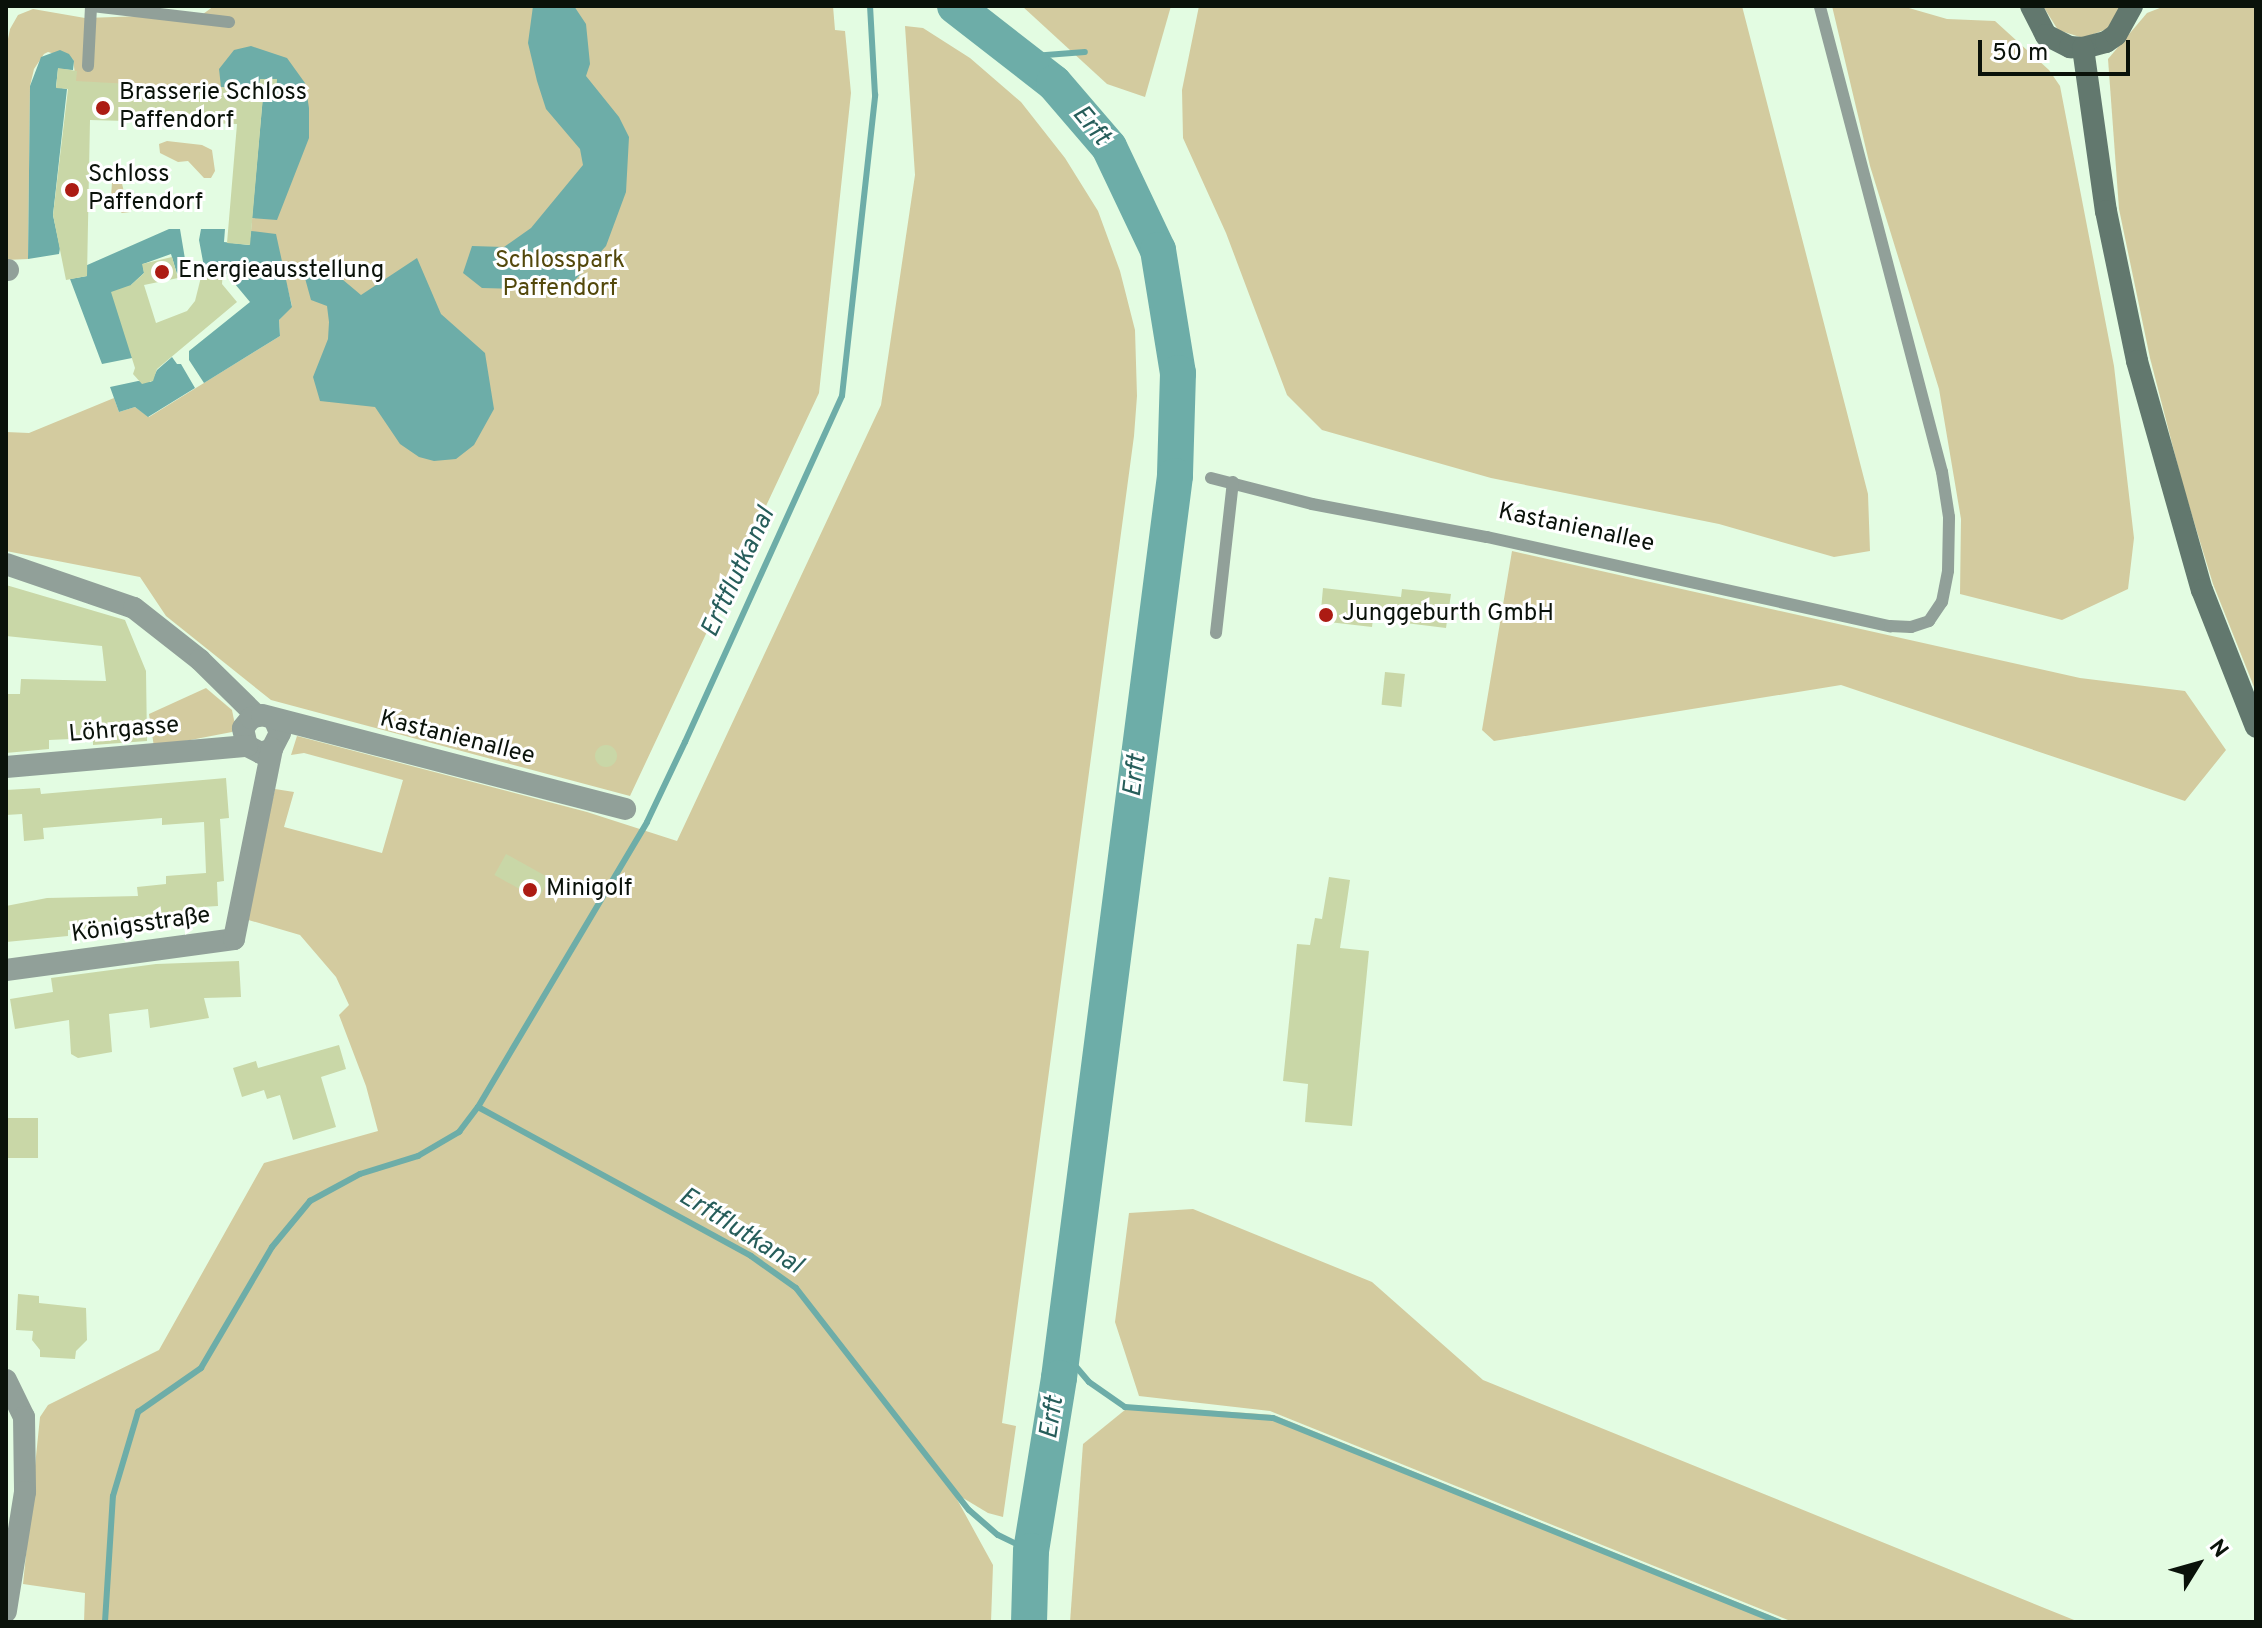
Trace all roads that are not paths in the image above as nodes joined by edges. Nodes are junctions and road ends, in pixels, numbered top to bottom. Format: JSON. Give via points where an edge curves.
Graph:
{"nodes":[{"id":1,"x":92,"y":6,"type":"edge"},
{"id":2,"x":1820,"y":6,"type":"edge"},
{"id":3,"x":2031,"y":6,"type":"edge"},
{"id":4,"x":2132,"y":6,"type":"edge"},
{"id":5,"x":229,"y":22,"type":"dead end"},
{"id":6,"x":2083,"y":48,"type":"junction"},
{"id":7,"x":88,"y":66,"type":"dead end"},
{"id":8,"x":1211,"y":478,"type":"dead end"},
{"id":9,"x":1233,"y":482,"type":"junction"},
{"id":10,"x":6,"y":564,"type":"edge"},
{"id":11,"x":1216,"y":633,"type":"dead end"},
{"id":12,"x":266,"y":718,"type":"junction"},
{"id":13,"x":2256,"y":727,"type":"edge"},
{"id":14,"x":247,"y":746,"type":"junction"},
{"id":15,"x":272,"y":749,"type":"junction"},
{"id":16,"x":6,"y":767,"type":"edge"},
{"id":17,"x":625,"y":809,"type":"dead end"},
{"id":18,"x":6,"y":970,"type":"edge"},
{"id":19,"x":6,"y":1380,"type":"edge"},
{"id":20,"x":6,"y":1611,"type":"edge"}],
"edges":[{"from":1,"to":5,"type":"lane"},
{"from":1,"to":7,"type":"lane"},
{"from":2,"to":9,"type":"lane","name":"Kastanienallee","via":[[1942,472],[1949,517],[1948,571],[1942,602],[1929,621],[1890,626],[1312,504]]},
{"from":3,"to":6,"type":"main road","via":[[2046,35]]},
{"from":4,"to":6,"type":"main road","via":[[2116,35]]},
{"from":6,"to":13,"type":"main road","via":[[2106,211],[2137,361],[2202,590]]},
{"from":8,"to":9,"type":"lane","name":"Kastanienallee"},
{"from":9,"to":11,"type":"lane"},
{"from":10,"to":12,"type":"street","via":[[134,608]]},
{"from":12,"to":14,"type":"street","via":[[243,728]]},
{"from":12,"to":15,"type":"street","via":[[280,733]]},
{"from":12,"to":17,"type":"street","name":"Kastanienallee"},
{"from":14,"to":15,"type":"street","via":[[261,753]]},
{"from":14,"to":16,"type":"street","name":"Löhrgasse"},
{"from":15,"to":18,"type":"street","name":"Königsstraße","via":[[234,939]]},
{"from":19,"to":20,"type":"street","via":[[24,1417],[25,1492]]}]}
